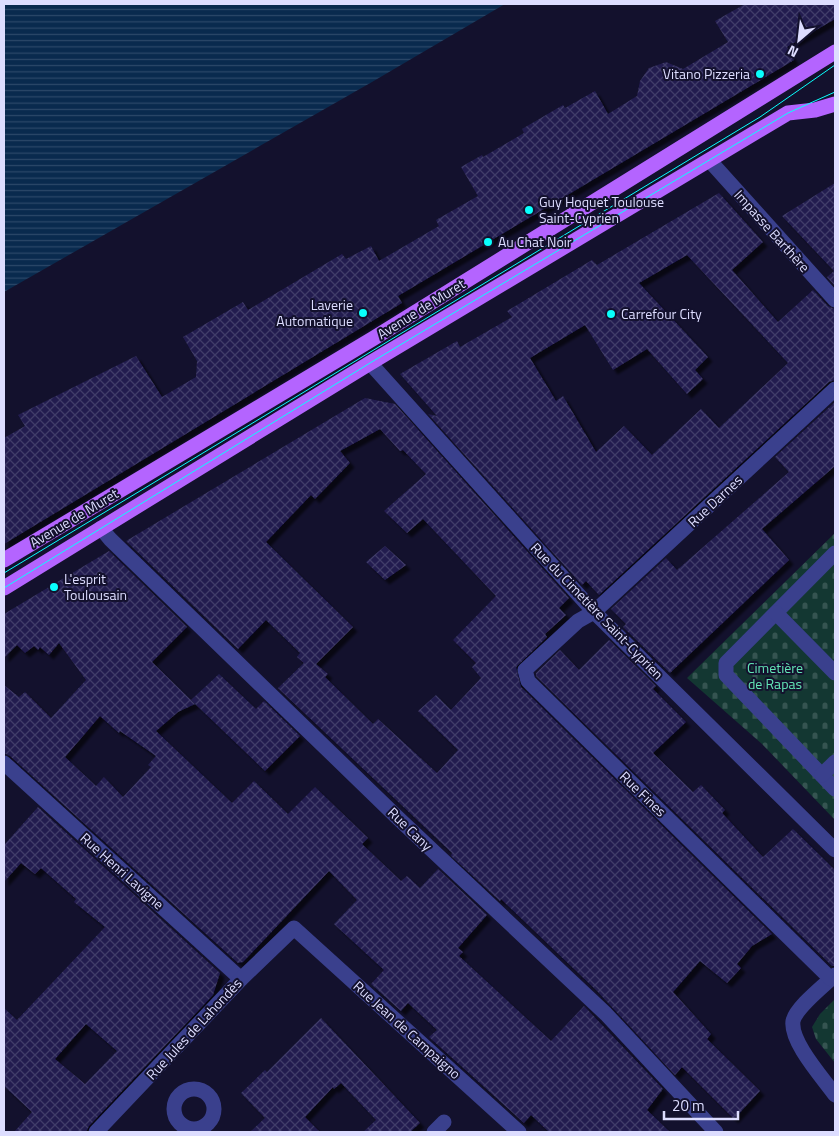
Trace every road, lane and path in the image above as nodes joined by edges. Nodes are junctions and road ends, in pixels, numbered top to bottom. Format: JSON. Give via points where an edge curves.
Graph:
{"nodes":[{"id":1,"x":835,"y":52,"type":"edge"},
{"id":2,"x":835,"y":104,"type":"edge"},
{"id":3,"x":710,"y":162,"type":"junction"},
{"id":4,"x":835,"y":300,"type":"edge"},
{"id":5,"x":370,"y":363,"type":"junction"},
{"id":6,"x":835,"y":389,"type":"edge"},
{"id":7,"x":101,"y":528,"type":"junction"},
{"id":8,"x":834,"y":557,"type":"edge"},
{"id":9,"x":4,"y":560,"type":"edge"},
{"id":10,"x":4,"y":588,"type":"edge"},
{"id":11,"x":594,"y":612,"type":"junction"},
{"id":12,"x":776,"y":613,"type":"junction"},
{"id":13,"x":835,"y":673,"type":"edge"},
{"id":14,"x":835,"y":762,"type":"edge"},
{"id":15,"x":4,"y":763,"type":"edge"},
{"id":16,"x":822,"y":775,"type":"junction"},
{"id":17,"x":835,"y":789,"type":"edge"},
{"id":18,"x":835,"y":850,"type":"edge"},
{"id":19,"x":294,"y":928,"type":"joint"},
{"id":20,"x":833,"y":977,"type":"edge"},
{"id":21,"x":241,"y":979,"type":"junction"},
{"id":22,"x":835,"y":1095,"type":"edge"},
{"id":23,"x":508,"y":1129,"type":"edge"},
{"id":24,"x":96,"y":1132,"type":"edge"},
{"id":25,"x":716,"y":1132,"type":"edge"}],
"edges":[{"from":1,"to":9,"type":"main road","name":"Avenue de Muret","via":[[370,341]]},
{"from":2,"to":3,"type":"main road","name":"Avenue de Muret","via":[[788,113]]},
{"from":3,"to":4,"type":"street","name":"Impasse Barthère"},
{"from":3,"to":5,"type":"main road","name":"Avenue de Muret"},
{"from":5,"to":7,"type":"main road","name":"Avenue de Muret"},
{"from":5,"to":11,"type":"street","name":"Rue du Cimetière Saint-Cyprien"},
{"from":6,"to":11,"type":"street","name":"Rue Darnes"},
{"from":7,"to":10,"type":"main road","name":"Avenue de Muret"},
{"from":7,"to":25,"type":"street","name":"Rue Cany","via":[[399,819],[606,1014]]},
{"from":8,"to":12,"type":"street"},
{"from":11,"to":18,"type":"street","name":"Rue du Cimetière Saint-Cyprien"},
{"from":11,"to":20,"type":"street","name":"Rue Fines","via":[[578,621],[525,670],[528,681]]},
{"from":12,"to":13,"type":"street"},
{"from":12,"to":16,"type":"street","via":[[726,663],[726,675]]},
{"from":14,"to":16,"type":"street"},
{"from":15,"to":21,"type":"street","name":"Rue Henri Lavigne"},
{"from":16,"to":17,"type":"street"},
{"from":19,"to":21,"type":"street","name":"Rue Jules de Lahondès"},
{"from":19,"to":23,"type":"street","name":"Rue Jean de Campaigno"},
{"from":20,"to":22,"type":"street","via":[[800,1009],[793,1021],[795,1037]]},
{"from":21,"to":24,"type":"street","name":"Rue Jules de Lahondès"}]}
